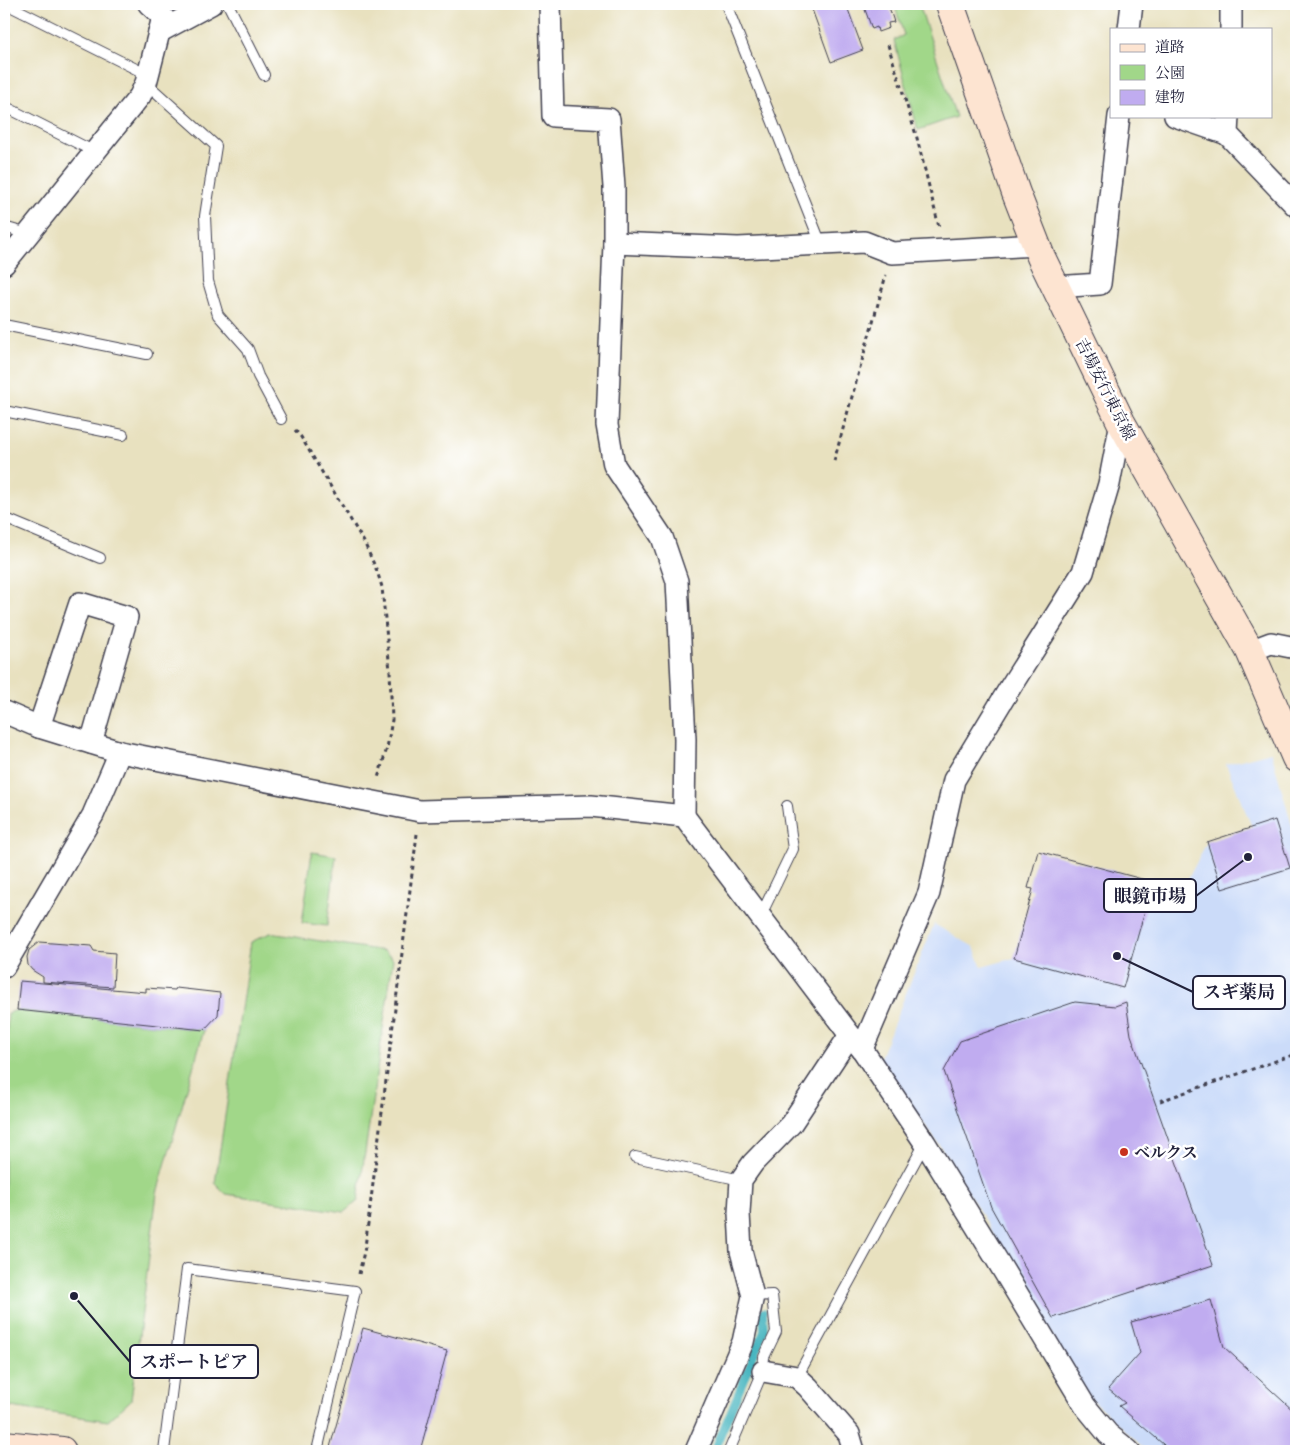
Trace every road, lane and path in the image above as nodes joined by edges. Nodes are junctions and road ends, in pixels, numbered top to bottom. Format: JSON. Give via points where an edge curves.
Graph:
{"nodes":[{"id":1,"x":6,"y":4,"type":"edge"},
{"id":2,"x":149,"y":4,"type":"edge"},
{"id":3,"x":211,"y":4,"type":"edge"},
{"id":4,"x":228,"y":4,"type":"edge"},
{"id":5,"x":550,"y":4,"type":"edge"},
{"id":6,"x":726,"y":4,"type":"edge"},
{"id":7,"x":950,"y":4,"type":"edge"},
{"id":8,"x":1132,"y":4,"type":"edge"},
{"id":9,"x":1231,"y":4,"type":"edge"},
{"id":10,"x":1129,"y":28,"type":"edge"},
{"id":11,"x":1231,"y":28,"type":"edge"},
{"id":12,"x":159,"y":32,"type":"junction"},
{"id":13,"x":888,"y":44,"type":"dead end"},
{"id":14,"x":264,"y":75,"type":"dead end"},
{"id":15,"x":147,"y":79,"type":"junction"},
{"id":16,"x":4,"y":106,"type":"edge"},
{"id":17,"x":1119,"y":118,"type":"edge"},
{"id":18,"x":1187,"y":118,"type":"edge"},
{"id":19,"x":1228,"y":125,"type":"edge"},
{"id":20,"x":95,"y":152,"type":"junction"},
{"id":21,"x":1296,"y":206,"type":"edge"},
{"id":22,"x":4,"y":227,"type":"edge"},
{"id":23,"x":941,"y":232,"type":"dead end"},
{"id":24,"x":28,"y":234,"type":"junction"},
{"id":25,"x":614,"y":243,"type":"junction"},
{"id":26,"x":821,"y":244,"type":"junction"},
{"id":27,"x":1036,"y":245,"type":"junction"},
{"id":28,"x":892,"y":253,"type":"junction"},
{"id":29,"x":4,"y":264,"type":"edge"},
{"id":30,"x":1055,"y":287,"type":"junction"},
{"id":31,"x":4,"y":325,"type":"edge"},
{"id":32,"x":147,"y":354,"type":"dead end"},
{"id":33,"x":4,"y":411,"type":"edge"},
{"id":34,"x":280,"y":419,"type":"joint"},
{"id":35,"x":1121,"y":422,"type":"junction"},
{"id":36,"x":123,"y":435,"type":"dead end"},
{"id":37,"x":834,"y":461,"type":"dead end"},
{"id":38,"x":4,"y":518,"type":"edge"},
{"id":39,"x":100,"y":558,"type":"dead end"},
{"id":40,"x":1296,"y":648,"type":"edge"},
{"id":41,"x":1250,"y":650,"type":"junction"},
{"id":42,"x":4,"y":712,"type":"edge"},
{"id":43,"x":39,"y":727,"type":"junction"},
{"id":44,"x":91,"y":743,"type":"junction"},
{"id":45,"x":120,"y":752,"type":"junction"},
{"id":46,"x":1296,"y":758,"type":"edge"},
{"id":47,"x":372,"y":801,"type":"junction"},
{"id":48,"x":788,"y":806,"type":"dead end"},
{"id":49,"x":420,"y":811,"type":"junction"},
{"id":50,"x":684,"y":816,"type":"junction"},
{"id":51,"x":760,"y":917,"type":"junction"},
{"id":52,"x":4,"y":967,"type":"edge"},
{"id":53,"x":856,"y":1042,"type":"junction"},
{"id":54,"x":1296,"y":1054,"type":"edge"},
{"id":55,"x":1160,"y":1101,"type":"dead end"},
{"id":56,"x":925,"y":1143,"type":"junction"},
{"id":57,"x":635,"y":1157,"type":"dead end"},
{"id":58,"x":741,"y":1180,"type":"junction"},
{"id":59,"x":355,"y":1291,"type":"junction"},
{"id":60,"x":753,"y":1296,"type":"junction"},
{"id":61,"x":763,"y":1371,"type":"junction"},
{"id":62,"x":797,"y":1377,"type":"junction"},
{"id":63,"x":1103,"y":1443,"type":"edge"},
{"id":64,"x":4,"y":1444,"type":"edge"},
{"id":65,"x":62,"y":1451,"type":"edge"},
{"id":66,"x":164,"y":1451,"type":"edge"},
{"id":67,"x":317,"y":1451,"type":"edge"},
{"id":68,"x":696,"y":1451,"type":"edge"},
{"id":69,"x":729,"y":1451,"type":"edge"},
{"id":70,"x":854,"y":1451,"type":"edge"},
{"id":71,"x":1129,"y":1451,"type":"edge"}],
"edges":[{"from":1,"to":15,"type":"lane"},
{"from":2,"to":12,"type":"street","via":[[163,17]]},
{"from":3,"to":12,"type":"street"},
{"from":4,"to":14,"type":"lane"},
{"from":5,"to":25,"type":"street","via":[[553,116],[609,119]]},
{"from":6,"to":26,"type":"lane"},
{"from":7,"to":27,"type":"main road","name":"吉場安行東京線"},
{"from":8,"to":10,"type":"street"},
{"from":9,"to":11,"type":"street"},
{"from":12,"to":15,"type":"street"},
{"from":13,"to":23,"type":"path"},
{"from":15,"to":20,"type":"street","via":[[140,96]]},
{"from":15,"to":34,"type":"lane","via":[[216,146],[205,216],[208,281],[218,315],[248,349]]},
{"from":16,"to":20,"type":"lane"},
{"from":17,"to":30,"type":"street","via":[[1100,284]]},
{"from":18,"to":19,"type":"street"},
{"from":19,"to":21,"type":"street"},
{"from":20,"to":24,"type":"street"},
{"from":22,"to":24,"type":"lane"},
{"from":24,"to":29,"type":"street"},
{"from":25,"to":26,"type":"street","via":[[738,248]]},
{"from":25,"to":50,"type":"street","via":[[607,425],[614,465],[662,537],[677,580],[685,739]]},
{"from":26,"to":28,"type":"street","via":[[864,242]]},
{"from":27,"to":28,"type":"street"},
{"from":27,"to":30,"type":"main road","name":"吉場安行東京線"},
{"from":28,"to":37,"type":"path"},
{"from":30,"to":35,"type":"main road","name":"吉場安行東京線"},
{"from":31,"to":32,"type":"lane"},
{"from":33,"to":36,"type":"lane"},
{"from":34,"to":47,"type":"path","via":[[301,437],[364,542],[382,587],[392,720]]},
{"from":35,"to":41,"type":"main road","name":"吉場安行東京線"},
{"from":35,"to":53,"type":"street","via":[[1109,484],[1083,572],[954,780],[929,893]]},
{"from":38,"to":39,"type":"lane"},
{"from":40,"to":41,"type":"street","via":[[1271,644]]},
{"from":41,"to":46,"type":"main road","name":"吉場安行東京線"},
{"from":42,"to":43,"type":"street"},
{"from":43,"to":44,"type":"street"},
{"from":43,"to":44,"type":"street","via":[[80,603],[99,608],[127,617]]},
{"from":44,"to":45,"type":"street"},
{"from":45,"to":47,"type":"street"},
{"from":45,"to":52,"type":"street","via":[[92,815]]},
{"from":47,"to":49,"type":"street"},
{"from":48,"to":51,"type":"lane","via":[[793,849]]},
{"from":49,"to":50,"type":"street","via":[[591,806]]},
{"from":49,"to":59,"type":"path","via":[[365,1247]]},
{"from":50,"to":51,"type":"street"},
{"from":51,"to":53,"type":"street"},
{"from":53,"to":56,"type":"street"},
{"from":53,"to":58,"type":"street","via":[[791,1124]]},
{"from":54,"to":55,"type":"path"},
{"from":56,"to":62,"type":"lane"},
{"from":56,"to":63,"type":"street","via":[[1085,1406]]},
{"from":57,"to":58,"type":"lane"},
{"from":58,"to":60,"type":"street","via":[[741,1251]]},
{"from":59,"to":66,"type":"lane","via":[[187,1269]]},
{"from":59,"to":67,"type":"lane"},
{"from":60,"to":61,"type":"lane","via":[[772,1295],[776,1332],[764,1357]]},
{"from":60,"to":68,"type":"street","via":[[743,1342]]},
{"from":61,"to":62,"type":"street"},
{"from":61,"to":69,"type":"lane"},
{"from":62,"to":70,"type":"street","via":[[849,1434]]},
{"from":63,"to":71,"type":"street"},
{"from":64,"to":65,"type":"main road"}]}
